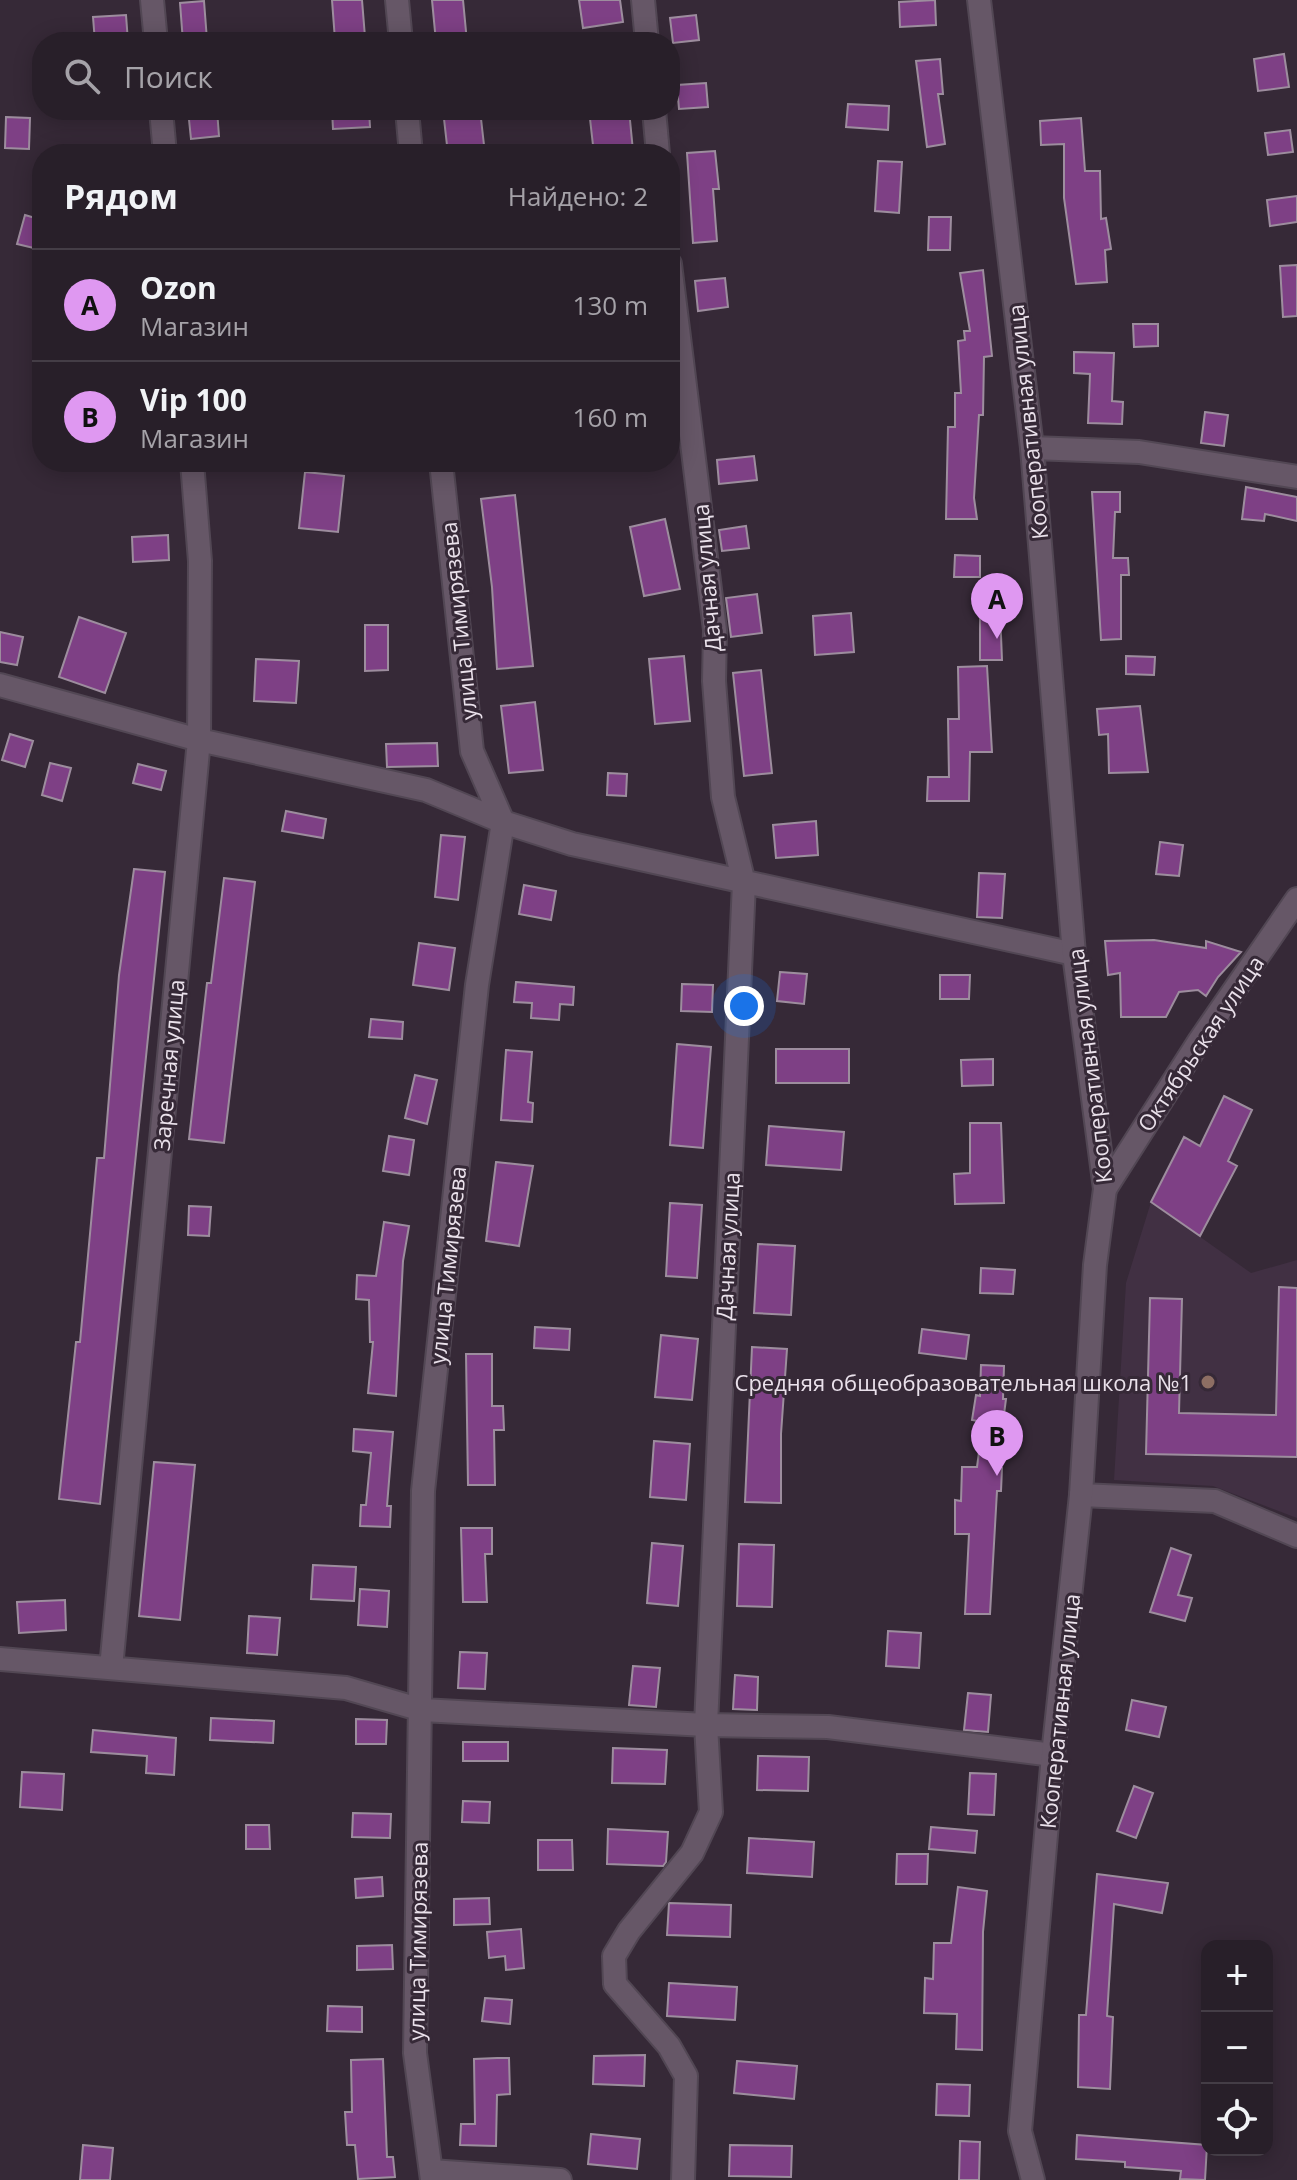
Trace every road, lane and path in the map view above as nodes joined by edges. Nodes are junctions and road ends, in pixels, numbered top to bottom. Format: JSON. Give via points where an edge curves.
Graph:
{"nodes":[{"id":1,"x":152,"y":0,"type":"edge"},
{"id":2,"x":397,"y":0,"type":"edge"},
{"id":3,"x":643,"y":0,"type":"edge"},
{"id":4,"x":979,"y":0,"type":"edge"},
{"id":5,"x":155,"y":32,"type":"edge"},
{"id":6,"x":400,"y":32,"type":"edge"},
{"id":7,"x":646,"y":32,"type":"edge"},
{"id":8,"x":162,"y":120,"type":"edge"},
{"id":9,"x":408,"y":120,"type":"edge"},
{"id":10,"x":655,"y":120,"type":"edge"},
{"id":11,"x":164,"y":144,"type":"edge"},
{"id":12,"x":410,"y":144,"type":"edge"},
{"id":13,"x":657,"y":144,"type":"edge"},
{"id":14,"x":680,"y":372,"type":"edge"},
{"id":15,"x":1032,"y":448,"type":"junction"},
{"id":16,"x":193,"y":472,"type":"edge"},
{"id":17,"x":442,"y":472,"type":"edge"},
{"id":18,"x":1297,"y":477,"type":"edge"},
{"id":19,"x":0,"y":685,"type":"edge"},
{"id":20,"x":199,"y":740,"type":"junction"},
{"id":21,"x":503,"y":822,"type":"junction"},
{"id":22,"x":744,"y":883,"type":"junction"},
{"id":23,"x":1297,"y":899,"type":"edge"},
{"id":24,"x":1074,"y":954,"type":"junction"},
{"id":25,"x":1105,"y":1189,"type":"junction"},
{"id":26,"x":1081,"y":1495,"type":"junction"},
{"id":27,"x":1297,"y":1536,"type":"edge"},
{"id":28,"x":0,"y":1659,"type":"edge"},
{"id":29,"x":111,"y":1668,"type":"junction"},
{"id":30,"x":422,"y":1710,"type":"junction"},
{"id":31,"x":706,"y":1725,"type":"junction"},
{"id":32,"x":1053,"y":1755,"type":"junction"},
{"id":33,"x":432,"y":2176,"type":"edge"},
{"id":34,"x":560,"y":2180,"type":"edge"},
{"id":35,"x":683,"y":2180,"type":"edge"},
{"id":36,"x":1033,"y":2180,"type":"edge"}],
"edges":[{"from":1,"to":5,"type":"street"},
{"from":2,"to":6,"type":"street"},
{"from":3,"to":7,"type":"street"},
{"from":4,"to":15,"type":"street","name":"Кооперативная улица"},
{"from":8,"to":11,"type":"street"},
{"from":9,"to":12,"type":"street"},
{"from":10,"to":13,"type":"street"},
{"from":14,"to":22,"type":"street","name":"Дачная улица","via":[[715,630],[723,797]]},
{"from":15,"to":18,"type":"street","via":[[1139,452]]},
{"from":15,"to":24,"type":"street","name":"Кооперативная улица"},
{"from":16,"to":20,"type":"street","name":"Заречная улица","via":[[200,561]]},
{"from":17,"to":21,"type":"street","name":"улица Тимирязева","via":[[472,751]]},
{"from":19,"to":20,"type":"street"},
{"from":20,"to":21,"type":"street","via":[[426,790]]},
{"from":20,"to":29,"type":"street","name":"Заречная улица"},
{"from":21,"to":22,"type":"street","via":[[572,844]]},
{"from":21,"to":30,"type":"street","name":"улица Тимирязева","via":[[477,985],[423,1491]]},
{"from":22,"to":24,"type":"street"},
{"from":22,"to":31,"type":"street","name":"Дачная улица"},
{"from":23,"to":25,"type":"street","name":"Октябрьская улица"},
{"from":24,"to":25,"type":"street","name":"Кооперативная улица"},
{"from":25,"to":26,"type":"street","name":"Кооперативная улица","via":[[1095,1265]]},
{"from":26,"to":27,"type":"street","via":[[1215,1501]]},
{"from":26,"to":32,"type":"street","name":"Кооперативная улица"},
{"from":28,"to":29,"type":"street"},
{"from":29,"to":30,"type":"street","via":[[346,1688]]},
{"from":30,"to":31,"type":"street"},
{"from":30,"to":33,"type":"street","name":"улица Тимирязева","via":[[415,2053]]},
{"from":31,"to":32,"type":"street","via":[[828,1727]]},
{"from":31,"to":35,"type":"street","name":"Дачная улица","via":[[711,1812],[692,1853],[614,1956],[615,1984],[669,2046],[686,2076]]},
{"from":32,"to":36,"type":"street","name":"Кооперативная улица","via":[[1020,2131]]},
{"from":33,"to":34,"type":"street","name":"улица Тимирязева"}]}
